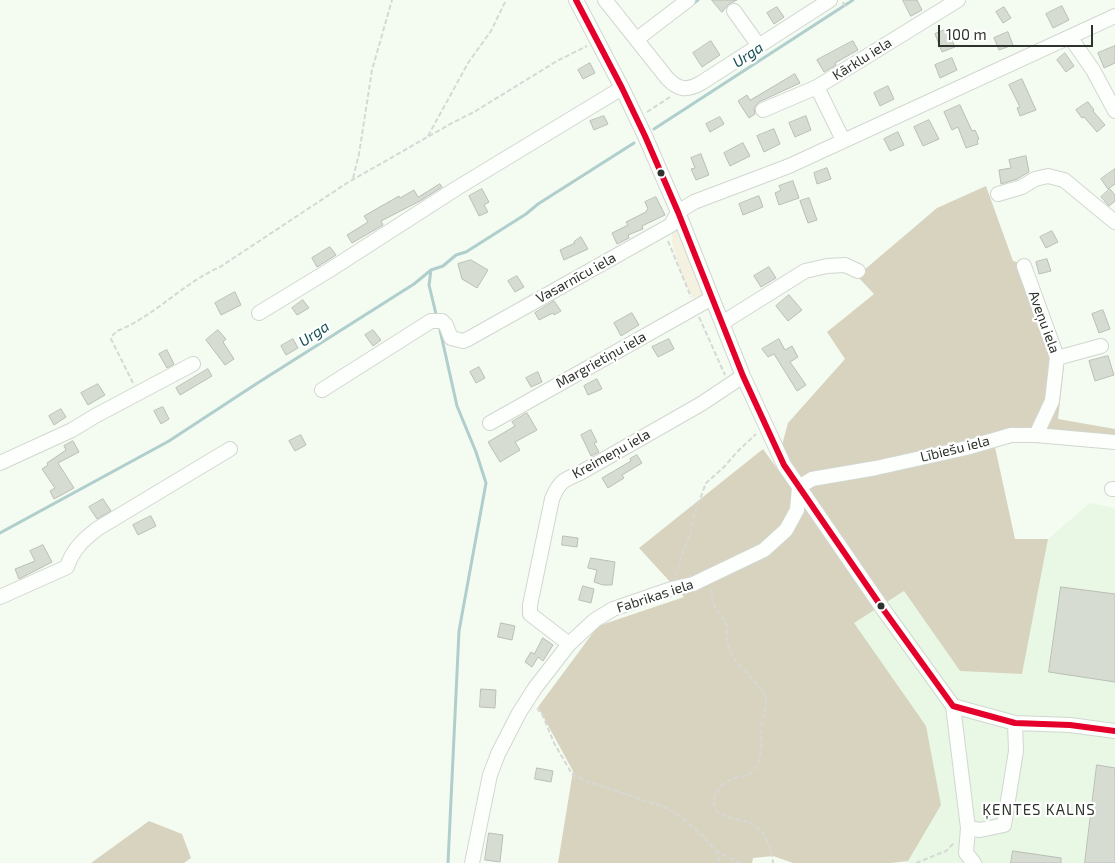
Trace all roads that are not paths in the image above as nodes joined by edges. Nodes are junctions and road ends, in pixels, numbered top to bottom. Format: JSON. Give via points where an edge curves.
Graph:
{"nodes":[{"id":1,"x":576,"y":0,"type":"edge"},
{"id":2,"x":605,"y":0,"type":"edge"},
{"id":3,"x":688,"y":0,"type":"edge"},
{"id":4,"x":958,"y":0,"type":"edge"},
{"id":5,"x":832,"y":1,"type":"edge"},
{"id":6,"x":734,"y":11,"type":"dead end"},
{"id":7,"x":1115,"y":16,"type":"edge"},
{"id":8,"x":1070,"y":37,"type":"junction"},
{"id":9,"x":637,"y":39,"type":"junction"},
{"id":10,"x":759,"y":46,"type":"junction"},
{"id":11,"x":817,"y":87,"type":"junction"},
{"id":12,"x":622,"y":88,"type":"junction"},
{"id":13,"x":763,"y":110,"type":"dead end"},
{"id":14,"x":1115,"y":111,"type":"edge"},
{"id":15,"x":843,"y":140,"type":"junction"},
{"id":16,"x":998,"y":194,"type":"dead end"},
{"id":17,"x":678,"y":212,"type":"junction"},
{"id":18,"x":1115,"y":222,"type":"edge"},
{"id":19,"x":1024,"y":266,"type":"dead end"},
{"id":20,"x":858,"y":271,"type":"dead end"},
{"id":21,"x":712,"y":298,"type":"junction"},
{"id":22,"x":259,"y":313,"type":"dead end"},
{"id":23,"x":722,"y":323,"type":"junction"},
{"id":24,"x":1102,"y":346,"type":"dead end"},
{"id":25,"x":1057,"y":358,"type":"junction"},
{"id":26,"x":192,"y":364,"type":"dead end"},
{"id":27,"x":743,"y":376,"type":"junction"},
{"id":28,"x":322,"y":390,"type":"dead end"},
{"id":29,"x":490,"y":423,"type":"dead end"},
{"id":30,"x":1036,"y":435,"type":"junction"},
{"id":31,"x":1115,"y":442,"type":"edge"},
{"id":32,"x":230,"y":449,"type":"dead end"},
{"id":33,"x":0,"y":463,"type":"edge"},
{"id":34,"x":799,"y":487,"type":"junction"},
{"id":35,"x":0,"y":596,"type":"edge"},
{"id":36,"x":568,"y":644,"type":"junction"},
{"id":37,"x":953,"y":706,"type":"junction"},
{"id":38,"x":1016,"y":723,"type":"junction"},
{"id":39,"x":1115,"y":731,"type":"edge"},
{"id":40,"x":968,"y":828,"type":"junction"},
{"id":41,"x":472,"y":863,"type":"edge"},
{"id":42,"x":974,"y":863,"type":"edge"}],
"edges":[{"from":1,"to":12,"type":"street"},
{"from":2,"to":9,"type":"street"},
{"from":3,"to":9,"type":"street"},
{"from":4,"to":11,"type":"street","name":"Kārklu iela"},
{"from":5,"to":10,"type":"street"},
{"from":6,"to":10,"type":"street"},
{"from":7,"to":8,"type":"street"},
{"from":8,"to":14,"type":"street","via":[[1093,70]]},
{"from":8,"to":15,"type":"street"},
{"from":9,"to":10,"type":"street","via":[[667,78],[686,89],[702,83]]},
{"from":11,"to":13,"type":"street","name":"Kārklu iela"},
{"from":11,"to":15,"type":"street"},
{"from":12,"to":17,"type":"street"},
{"from":12,"to":22,"type":"street"},
{"from":15,"to":17,"type":"street","via":[[788,166],[694,202]]},
{"from":16,"to":18,"type":"street","via":[[1048,176],[1064,180]]},
{"from":17,"to":21,"type":"street"},
{"from":17,"to":28,"type":"street","name":"Vasarnīcu iela","via":[[671,226],[468,339],[452,338],[442,321],[431,322]]},
{"from":19,"to":25,"type":"street","name":"Aveņu iela"},
{"from":20,"to":23,"type":"street","via":[[845,265],[805,271]]},
{"from":21,"to":23,"type":"street"},
{"from":21,"to":29,"type":"street","name":"Margrietiņu iela"},
{"from":23,"to":27,"type":"street"},
{"from":24,"to":25,"type":"street"},
{"from":25,"to":30,"type":"street","name":"Aveņu iela","via":[[1052,401]]},
{"from":26,"to":33,"type":"street","via":[[72,430]]},
{"from":27,"to":34,"type":"street","via":[[784,465]]},
{"from":27,"to":36,"type":"street","name":"Kreimeņu iela","via":[[701,404],[563,480],[556,488],[530,614]]},
{"from":30,"to":31,"type":"street","name":"Lībiešu iela"},
{"from":30,"to":34,"type":"street","name":"Lībiešu iela","via":[[1011,436],[876,468],[812,479]]},
{"from":32,"to":35,"type":"street","via":[[97,529],[80,543],[67,567]]},
{"from":34,"to":36,"type":"street","name":"Fabrikas iela","via":[[797,510],[786,530],[764,550],[693,584],[613,609]]},
{"from":34,"to":37,"type":"street"},
{"from":36,"to":41,"type":"street","name":"Fabrikas iela","via":[[528,699],[506,737],[490,775]]},
{"from":37,"to":38,"type":"street"},
{"from":37,"to":40,"type":"street"},
{"from":38,"to":39,"type":"street","via":[[1070,724]]},
{"from":38,"to":40,"type":"street","via":[[1016,751],[1004,825],[980,830]]},
{"from":40,"to":42,"type":"street","via":[[966,853]]}]}
